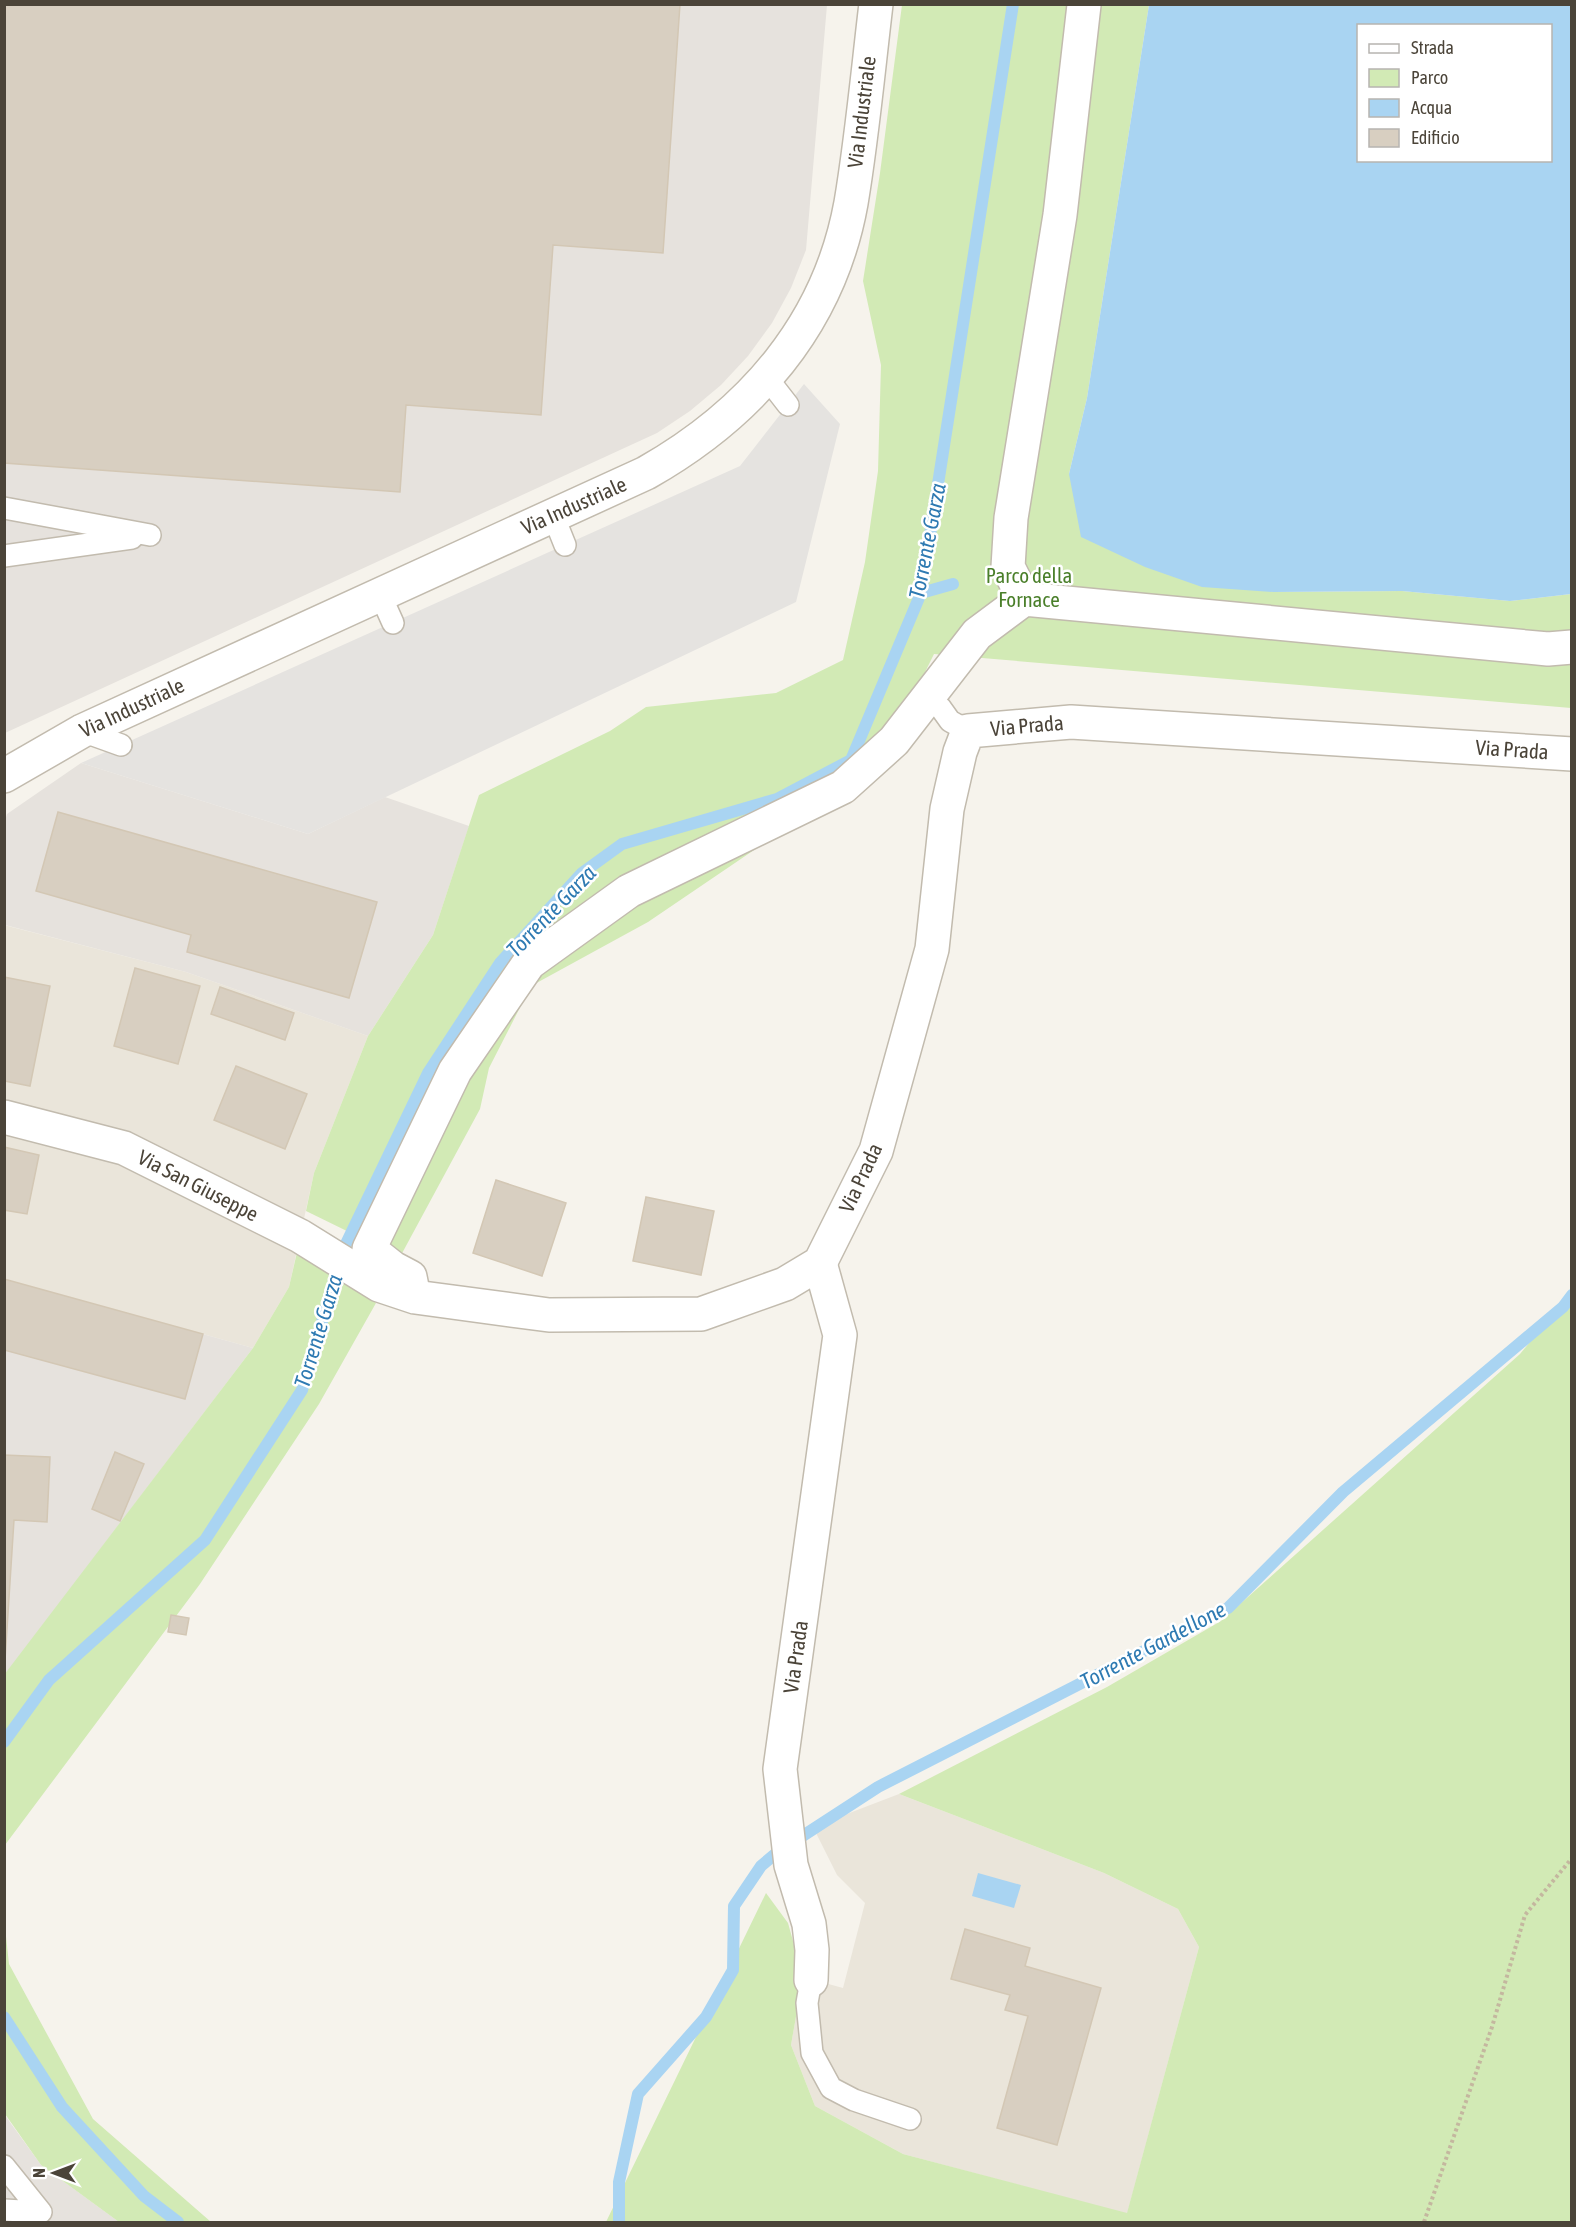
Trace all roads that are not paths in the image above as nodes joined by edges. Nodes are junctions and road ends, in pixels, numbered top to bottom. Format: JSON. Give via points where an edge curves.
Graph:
{"nodes":[{"id":1,"x":876,"y":4,"type":"edge"},
{"id":2,"x":1084,"y":5,"type":"edge"},
{"id":3,"x":767,"y":378,"type":"junction"},
{"id":4,"x":788,"y":405,"type":"dead end"},
{"id":5,"x":4,"y":508,"type":"edge"},
{"id":6,"x":553,"y":515,"type":"junction"},
{"id":7,"x":565,"y":545,"type":"dead end"},
{"id":8,"x":4,"y":556,"type":"edge"},
{"id":9,"x":1024,"y":598,"type":"junction"},
{"id":10,"x":1572,"y":647,"type":"edge"},
{"id":11,"x":940,"y":708,"type":"dead end"},
{"id":12,"x":82,"y":730,"type":"junction"},
{"id":13,"x":968,"y":730,"type":"junction"},
{"id":14,"x":121,"y":745,"type":"dead end"},
{"id":15,"x":1572,"y":754,"type":"edge"},
{"id":16,"x":4,"y":776,"type":"edge"},
{"id":17,"x":4,"y":1118,"type":"edge"},
{"id":18,"x":820,"y":1263,"type":"junction"},
{"id":19,"x":415,"y":1297,"type":"junction"},
{"id":20,"x":811,"y":1980,"type":"joint"},
{"id":21,"x":910,"y":2119,"type":"dead end"},
{"id":22,"x":4,"y":2166,"type":"edge"},
{"id":23,"x":4,"y":2210,"type":"edge"}],
"edges":[{"from":1,"to":3,"type":"street","name":"Via Industriale","via":[[850,204],[841,242],[811,314]]},
{"from":2,"to":9,"type":"street","via":[[1060,215],[1011,518],[1008,567]]},
{"from":3,"to":4,"type":"lane"},
{"from":3,"to":6,"type":"street","name":"Via Industriale","via":[[741,406],[679,454]]},
{"from":5,"to":8,"type":"lane","via":[[150,535]]},
{"from":6,"to":7,"type":"lane"},
{"from":6,"to":12,"type":"street","name":"Via Industriale","via":[[386,608]]},
{"from":9,"to":10,"type":"street","via":[[1548,649]]},
{"from":9,"to":19,"type":"street","via":[[977,634],[894,741],[843,787],[629,891],[529,963],[455,1071],[369,1249],[410,1277]]},
{"from":11,"to":13,"type":"lane","via":[[950,721]]},
{"from":12,"to":14,"type":"lane"},
{"from":12,"to":16,"type":"street","name":"Via Industriale"},
{"from":13,"to":15,"type":"street","name":"Via Prada","via":[[1071,722]]},
{"from":13,"to":18,"type":"street","name":"Via Prada","via":[[947,809],[932,949],[883,1129],[876,1151]]},
{"from":17,"to":19,"type":"street","name":"Via San Giuseppe","via":[[124,1148],[300,1236],[379,1285]]},
{"from":18,"to":19,"type":"street","via":[[785,1284],[700,1314],[549,1315]]},
{"from":18,"to":20,"type":"street","name":"Via Prada","via":[[840,1335],[780,1769],[791,1865],[809,1924]]},
{"from":20,"to":21,"type":"lane","via":[[807,2003],[812,2053],[831,2088]]},
{"from":22,"to":23,"type":"lane","via":[[41,2212]]}]}
